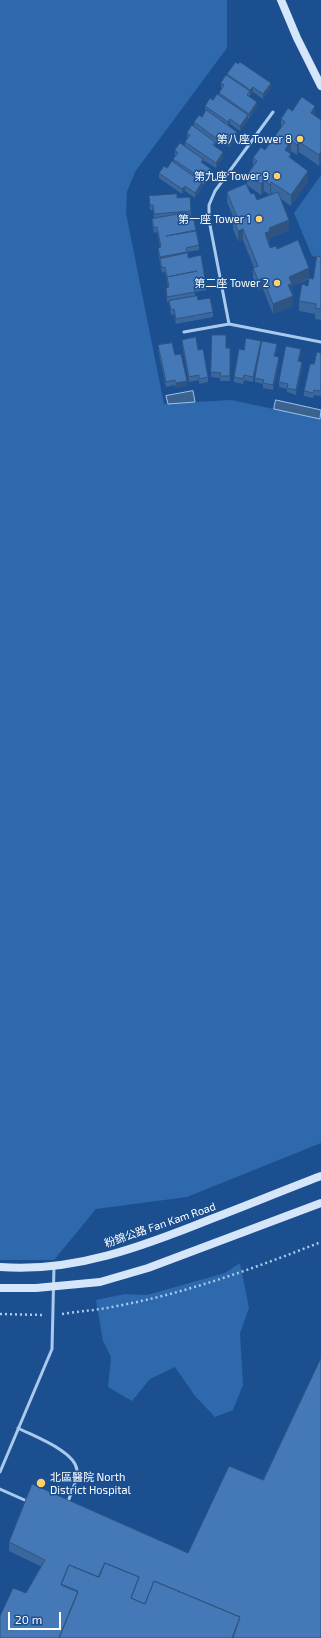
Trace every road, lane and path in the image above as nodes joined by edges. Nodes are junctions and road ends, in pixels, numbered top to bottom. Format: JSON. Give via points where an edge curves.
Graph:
{"nodes":[{"id":1,"x":281,"y":0,"type":"edge"},
{"id":2,"x":321,"y":86,"type":"edge"},
{"id":3,"x":274,"y":112,"type":"dead end"},
{"id":4,"x":229,"y":324,"type":"junction"},
{"id":5,"x":184,"y":332,"type":"dead end"},
{"id":6,"x":321,"y":342,"type":"edge"},
{"id":7,"x":321,"y":1176,"type":"edge"},
{"id":8,"x":321,"y":1203,"type":"edge"},
{"id":9,"x":321,"y":1242,"type":"edge"},
{"id":10,"x":54,"y":1266,"type":"junction"},
{"id":11,"x":0,"y":1267,"type":"edge"},
{"id":12,"x":55,"y":1286,"type":"junction"},
{"id":13,"x":0,"y":1288,"type":"edge"},
{"id":14,"x":0,"y":1314,"type":"edge"},
{"id":15,"x":54,"y":1315,"type":"junction"},
{"id":16,"x":18,"y":1428,"type":"junction"},
{"id":17,"x":0,"y":1472,"type":"edge"},
{"id":18,"x":0,"y":1489,"type":"edge"},
{"id":19,"x":34,"y":1504,"type":"edge"},
{"id":20,"x":67,"y":1504,"type":"edge"}],
"edges":[{"from":1,"to":2,"type":"main road"},
{"from":3,"to":4,"type":"lane","via":[[215,191],[209,205],[208,220]]},
{"from":4,"to":5,"type":"lane"},
{"from":4,"to":6,"type":"lane"},
{"from":7,"to":10,"type":"main road","name":"粉錦公路 Fan Kam Road","via":[[123,1251],[88,1261]]},
{"from":8,"to":12,"type":"main road","via":[[148,1268],[100,1282]]},
{"from":9,"to":15,"type":"path","via":[[186,1290],[116,1307]]},
{"from":10,"to":11,"type":"main road","name":"粉錦公路 Fan Kam Road","via":[[26,1269]]},
{"from":10,"to":12,"type":"lane"},
{"from":12,"to":13,"type":"main road"},
{"from":12,"to":15,"type":"lane"},
{"from":14,"to":15,"type":"path"},
{"from":15,"to":16,"type":"lane","via":[[52,1349]]},
{"from":16,"to":17,"type":"lane"},
{"from":16,"to":20,"type":"lane","via":[[66,1453],[73,1461],[77,1468],[76,1478]]},
{"from":18,"to":19,"type":"lane"}]}
